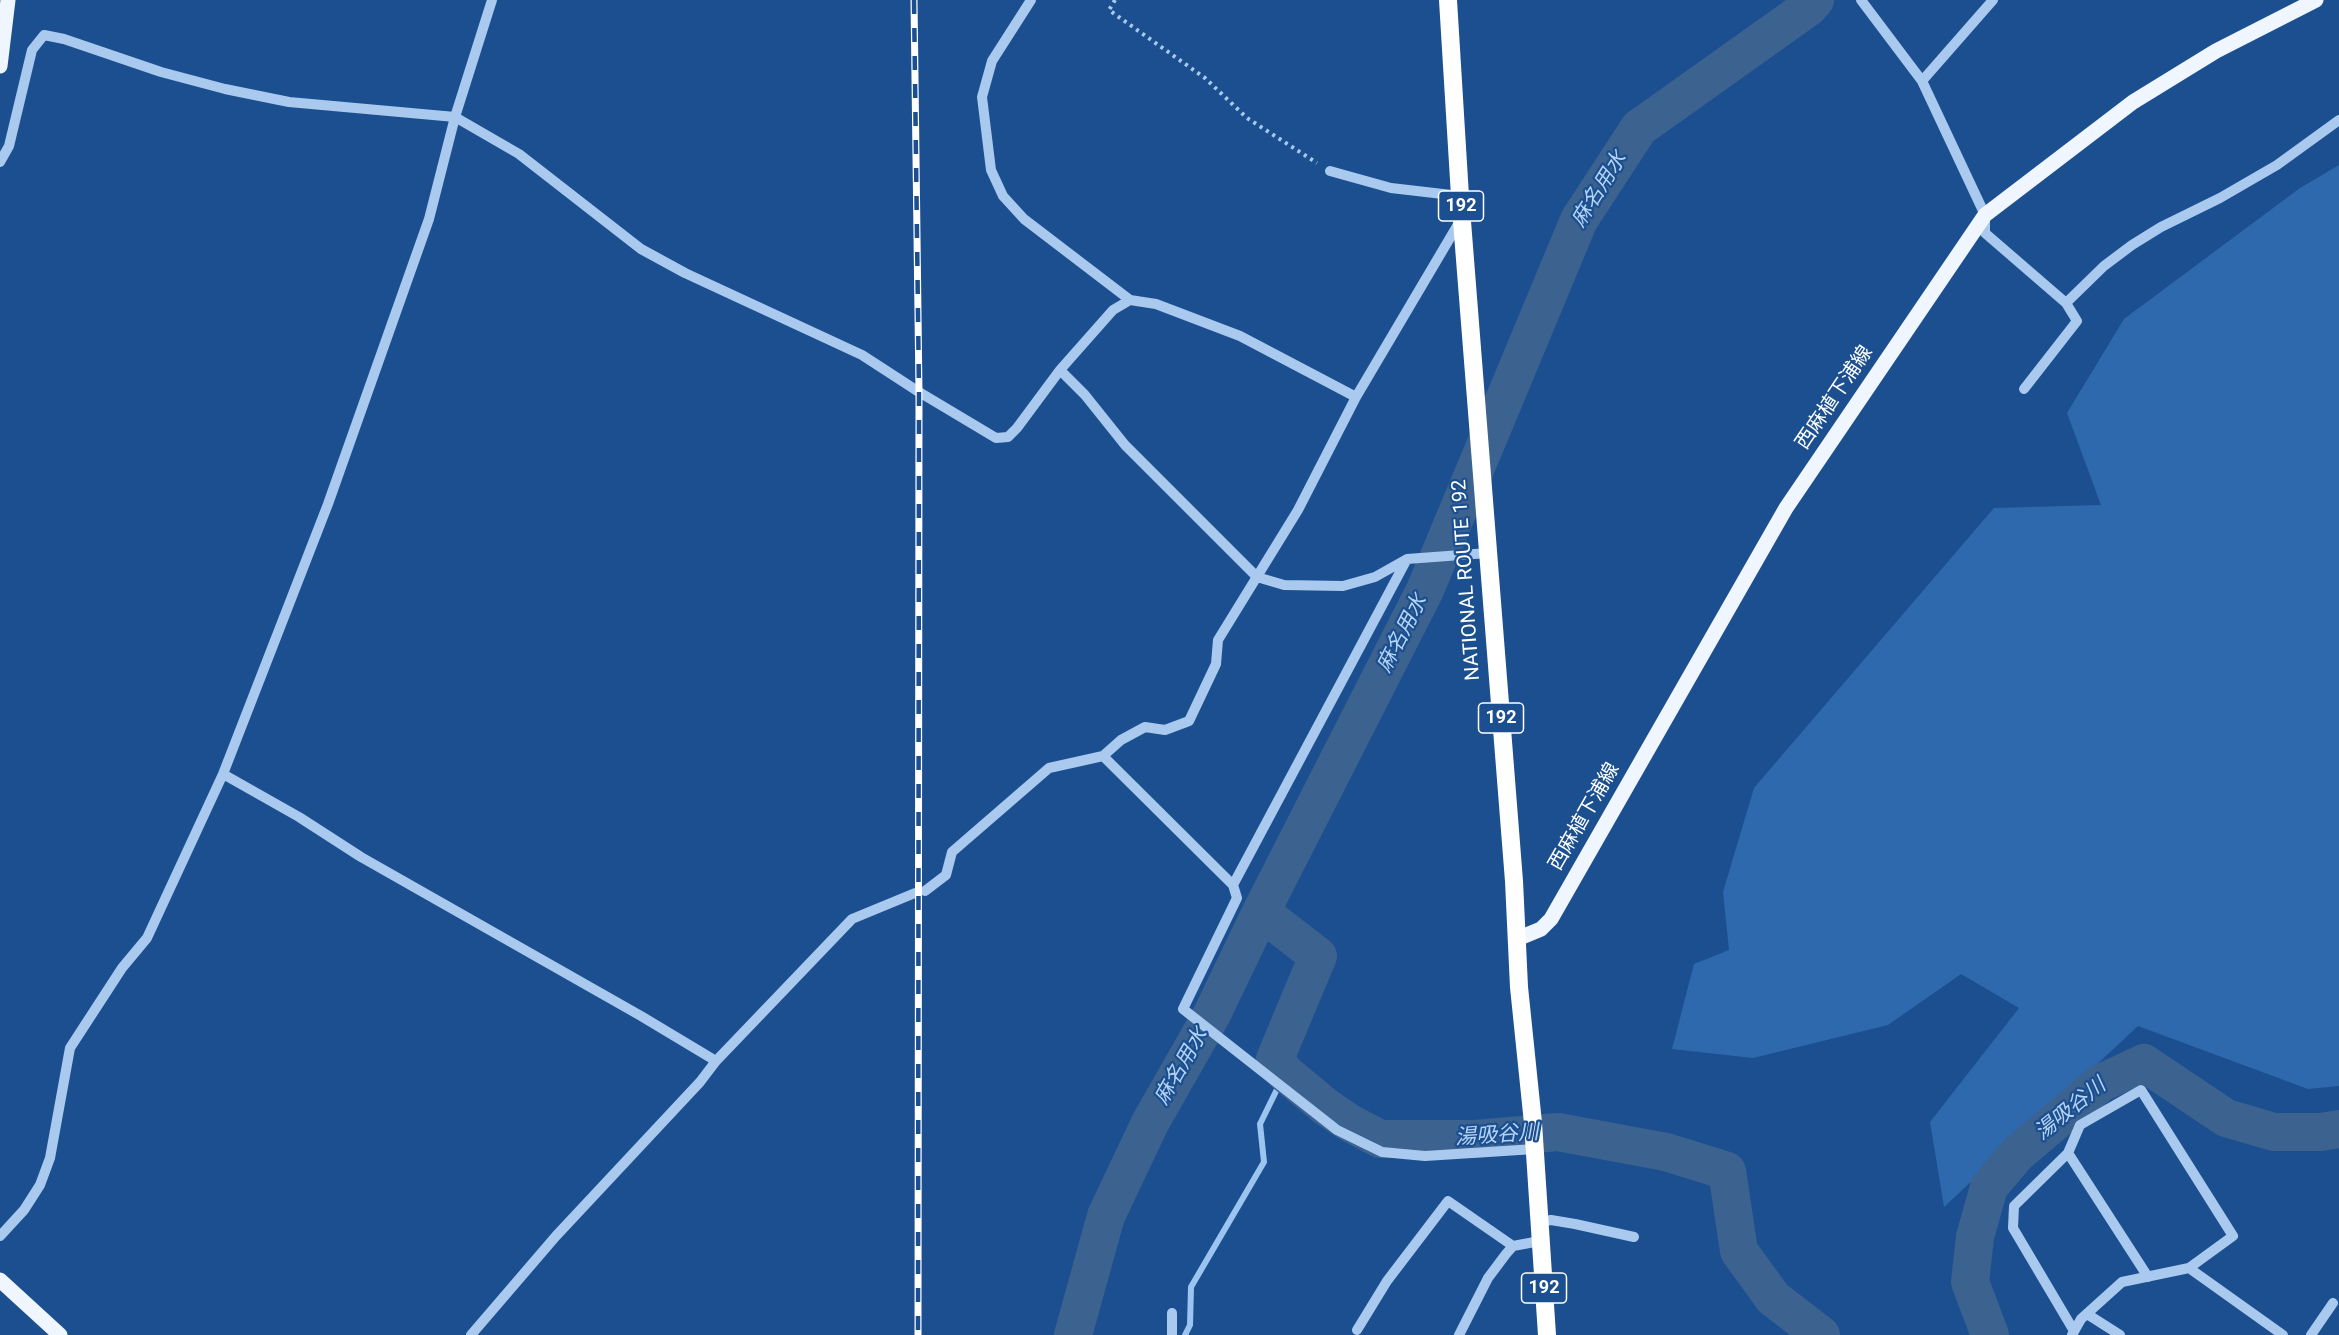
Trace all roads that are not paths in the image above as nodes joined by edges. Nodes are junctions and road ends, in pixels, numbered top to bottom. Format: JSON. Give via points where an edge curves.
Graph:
{"nodes":[{"id":1,"x":8,"y":0,"type":"edge"},
{"id":2,"x":492,"y":0,"type":"edge"},
{"id":3,"x":1031,"y":0,"type":"edge"},
{"id":4,"x":1448,"y":0,"type":"edge"},
{"id":5,"x":1861,"y":0,"type":"edge"},
{"id":6,"x":1994,"y":0,"type":"edge"},
{"id":7,"x":2316,"y":0,"type":"edge"},
{"id":8,"x":0,"y":66,"type":"edge"},
{"id":9,"x":1922,"y":81,"type":"junction"},
{"id":10,"x":455,"y":117,"type":"junction"},
{"id":11,"x":2339,"y":120,"type":"edge"},
{"id":12,"x":0,"y":162,"type":"edge"},
{"id":13,"x":1330,"y":171,"type":"road end"},
{"id":14,"x":1460,"y":196,"type":"junction"},
{"id":15,"x":1985,"y":215,"type":"junction"},
{"id":16,"x":1462,"y":217,"type":"junction"},
{"id":17,"x":1130,"y":300,"type":"junction"},
{"id":18,"x":2066,"y":303,"type":"junction"},
{"id":19,"x":1060,"y":370,"type":"junction"},
{"id":20,"x":2024,"y":389,"type":"dead end"},
{"id":21,"x":1356,"y":397,"type":"junction"},
{"id":22,"x":1488,"y":553,"type":"junction"},
{"id":23,"x":1413,"y":558,"type":"junction"},
{"id":24,"x":1257,"y":577,"type":"junction"},
{"id":25,"x":1103,"y":756,"type":"junction"},
{"id":26,"x":223,"y":774,"type":"junction"},
{"id":27,"x":1233,"y":885,"type":"junction"},
{"id":28,"x":1517,"y":939,"type":"junction"},
{"id":29,"x":716,"y":1061,"type":"junction"},
{"id":30,"x":1534,"y":1147,"type":"junction"},
{"id":31,"x":2068,"y":1153,"type":"junction"},
{"id":32,"x":1539,"y":1222,"type":"junction"},
{"id":33,"x":0,"y":1236,"type":"edge"},
{"id":34,"x":1634,"y":1237,"type":"dead end"},
{"id":35,"x":1540,"y":1241,"type":"junction"},
{"id":36,"x":1513,"y":1246,"type":"junction"},
{"id":37,"x":2189,"y":1268,"type":"junction"},
{"id":38,"x":2148,"y":1277,"type":"junction"},
{"id":39,"x":0,"y":1280,"type":"edge"},
{"id":40,"x":2333,"y":1302,"type":"dead end"},
{"id":41,"x":1172,"y":1313,"type":"dead end"},
{"id":42,"x":2087,"y":1314,"type":"junction"},
{"id":43,"x":1357,"y":1330,"type":"dead end"},
{"id":44,"x":2073,"y":1333,"type":"edge"},
{"id":45,"x":60,"y":1335,"type":"edge"},
{"id":46,"x":471,"y":1335,"type":"edge"},
{"id":47,"x":1172,"y":1335,"type":"edge"},
{"id":48,"x":1459,"y":1335,"type":"edge"},
{"id":49,"x":1547,"y":1335,"type":"edge"},
{"id":50,"x":2120,"y":1335,"type":"edge"},
{"id":51,"x":2283,"y":1335,"type":"edge"},
{"id":52,"x":2311,"y":1335,"type":"edge"}],
"edges":[{"from":1,"to":8,"type":"main road"},
{"from":2,"to":10,"type":"street"},
{"from":3,"to":17,"type":"street","via":[[992,61],[982,97],[991,170],[1003,196],[1024,219]]},
{"from":4,"to":14,"type":"highway","name":"NATIONAL ROUTE 192","number":"192"},
{"from":5,"to":9,"type":"street"},
{"from":6,"to":9,"type":"street"},
{"from":7,"to":15,"type":"main road","name":"西麻植下浦線","via":[[2216,51],[2133,102]]},
{"from":9,"to":15,"type":"street"},
{"from":10,"to":12,"type":"street","via":[[289,102],[161,72],[44,35],[32,50],[9,146]]},
{"from":10,"to":19,"type":"street","via":[[519,154],[641,249],[862,355],[996,438],[1008,437],[1017,428]]},
{"from":10,"to":26,"type":"street","via":[[425,230],[328,504]]},
{"from":11,"to":18,"type":"street","via":[[2277,165],[2132,245]]},
{"from":13,"to":14,"type":"street","via":[[1391,188]]},
{"from":14,"to":16,"type":"highway","name":"NATIONAL ROUTE 192","number":"192"},
{"from":15,"to":18,"type":"street","via":[[1985,233]]},
{"from":15,"to":28,"type":"main road","name":"西麻植下浦線","via":[[1786,508],[1551,919],[1541,929]]},
{"from":16,"to":21,"type":"street"},
{"from":16,"to":22,"type":"highway","name":"NATIONAL ROUTE 192","number":"192"},
{"from":17,"to":19,"type":"street","via":[[1113,310]]},
{"from":17,"to":21,"type":"street","via":[[1156,304],[1240,336]]},
{"from":18,"to":20,"type":"street","via":[[2077,321]]},
{"from":19,"to":24,"type":"street","via":[[1125,445]]},
{"from":21,"to":24,"type":"street","via":[[1298,510]]},
{"from":22,"to":23,"type":"street"},
{"from":22,"to":28,"type":"highway","name":"NATIONAL ROUTE 192","number":"192"},
{"from":23,"to":24,"type":"street","via":[[1375,577],[1342,586],[1284,585]]},
{"from":23,"to":27,"type":"street"},
{"from":24,"to":25,"type":"street","via":[[1218,640],[1216,664],[1189,721],[1164,730],[1145,727]]},
{"from":25,"to":27,"type":"street"},
{"from":25,"to":29,"type":"street","via":[[1049,768],[952,852],[946,875],[920,892],[852,919]]},
{"from":26,"to":29,"type":"street"},
{"from":26,"to":33,"type":"street","via":[[147,938],[122,968],[70,1048],[50,1158],[40,1185]]},
{"from":27,"to":30,"type":"street","via":[[1237,898],[1183,1009],[1337,1130],[1382,1152],[1425,1156]]},
{"from":28,"to":30,"type":"highway","name":"NATIONAL ROUTE 192","number":"192"},
{"from":29,"to":46,"type":"street"},
{"from":30,"to":32,"type":"highway","name":"NATIONAL ROUTE 192","number":"192"},
{"from":31,"to":37,"type":"street","via":[[2080,1125],[2141,1090],[2233,1236]]},
{"from":31,"to":38,"type":"street"},
{"from":31,"to":44,"type":"street","via":[[2014,1206],[2013,1228]]},
{"from":32,"to":34,"type":"street","via":[[1551,1220]]},
{"from":32,"to":35,"type":"highway","name":"NATIONAL ROUTE 192","number":"192"},
{"from":35,"to":36,"type":"street"},
{"from":35,"to":49,"type":"highway","name":"NATIONAL ROUTE 192","number":"192"},
{"from":36,"to":43,"type":"street","via":[[1448,1201],[1387,1281]]},
{"from":36,"to":48,"type":"street","via":[[1488,1278]]},
{"from":37,"to":38,"type":"street"},
{"from":37,"to":51,"type":"street"},
{"from":38,"to":42,"type":"street","via":[[2122,1282]]},
{"from":39,"to":45,"type":"main road"},
{"from":40,"to":52,"type":"street"},
{"from":41,"to":47,"type":"street"},
{"from":42,"to":44,"type":"street"},
{"from":42,"to":50,"type":"street"}]}
